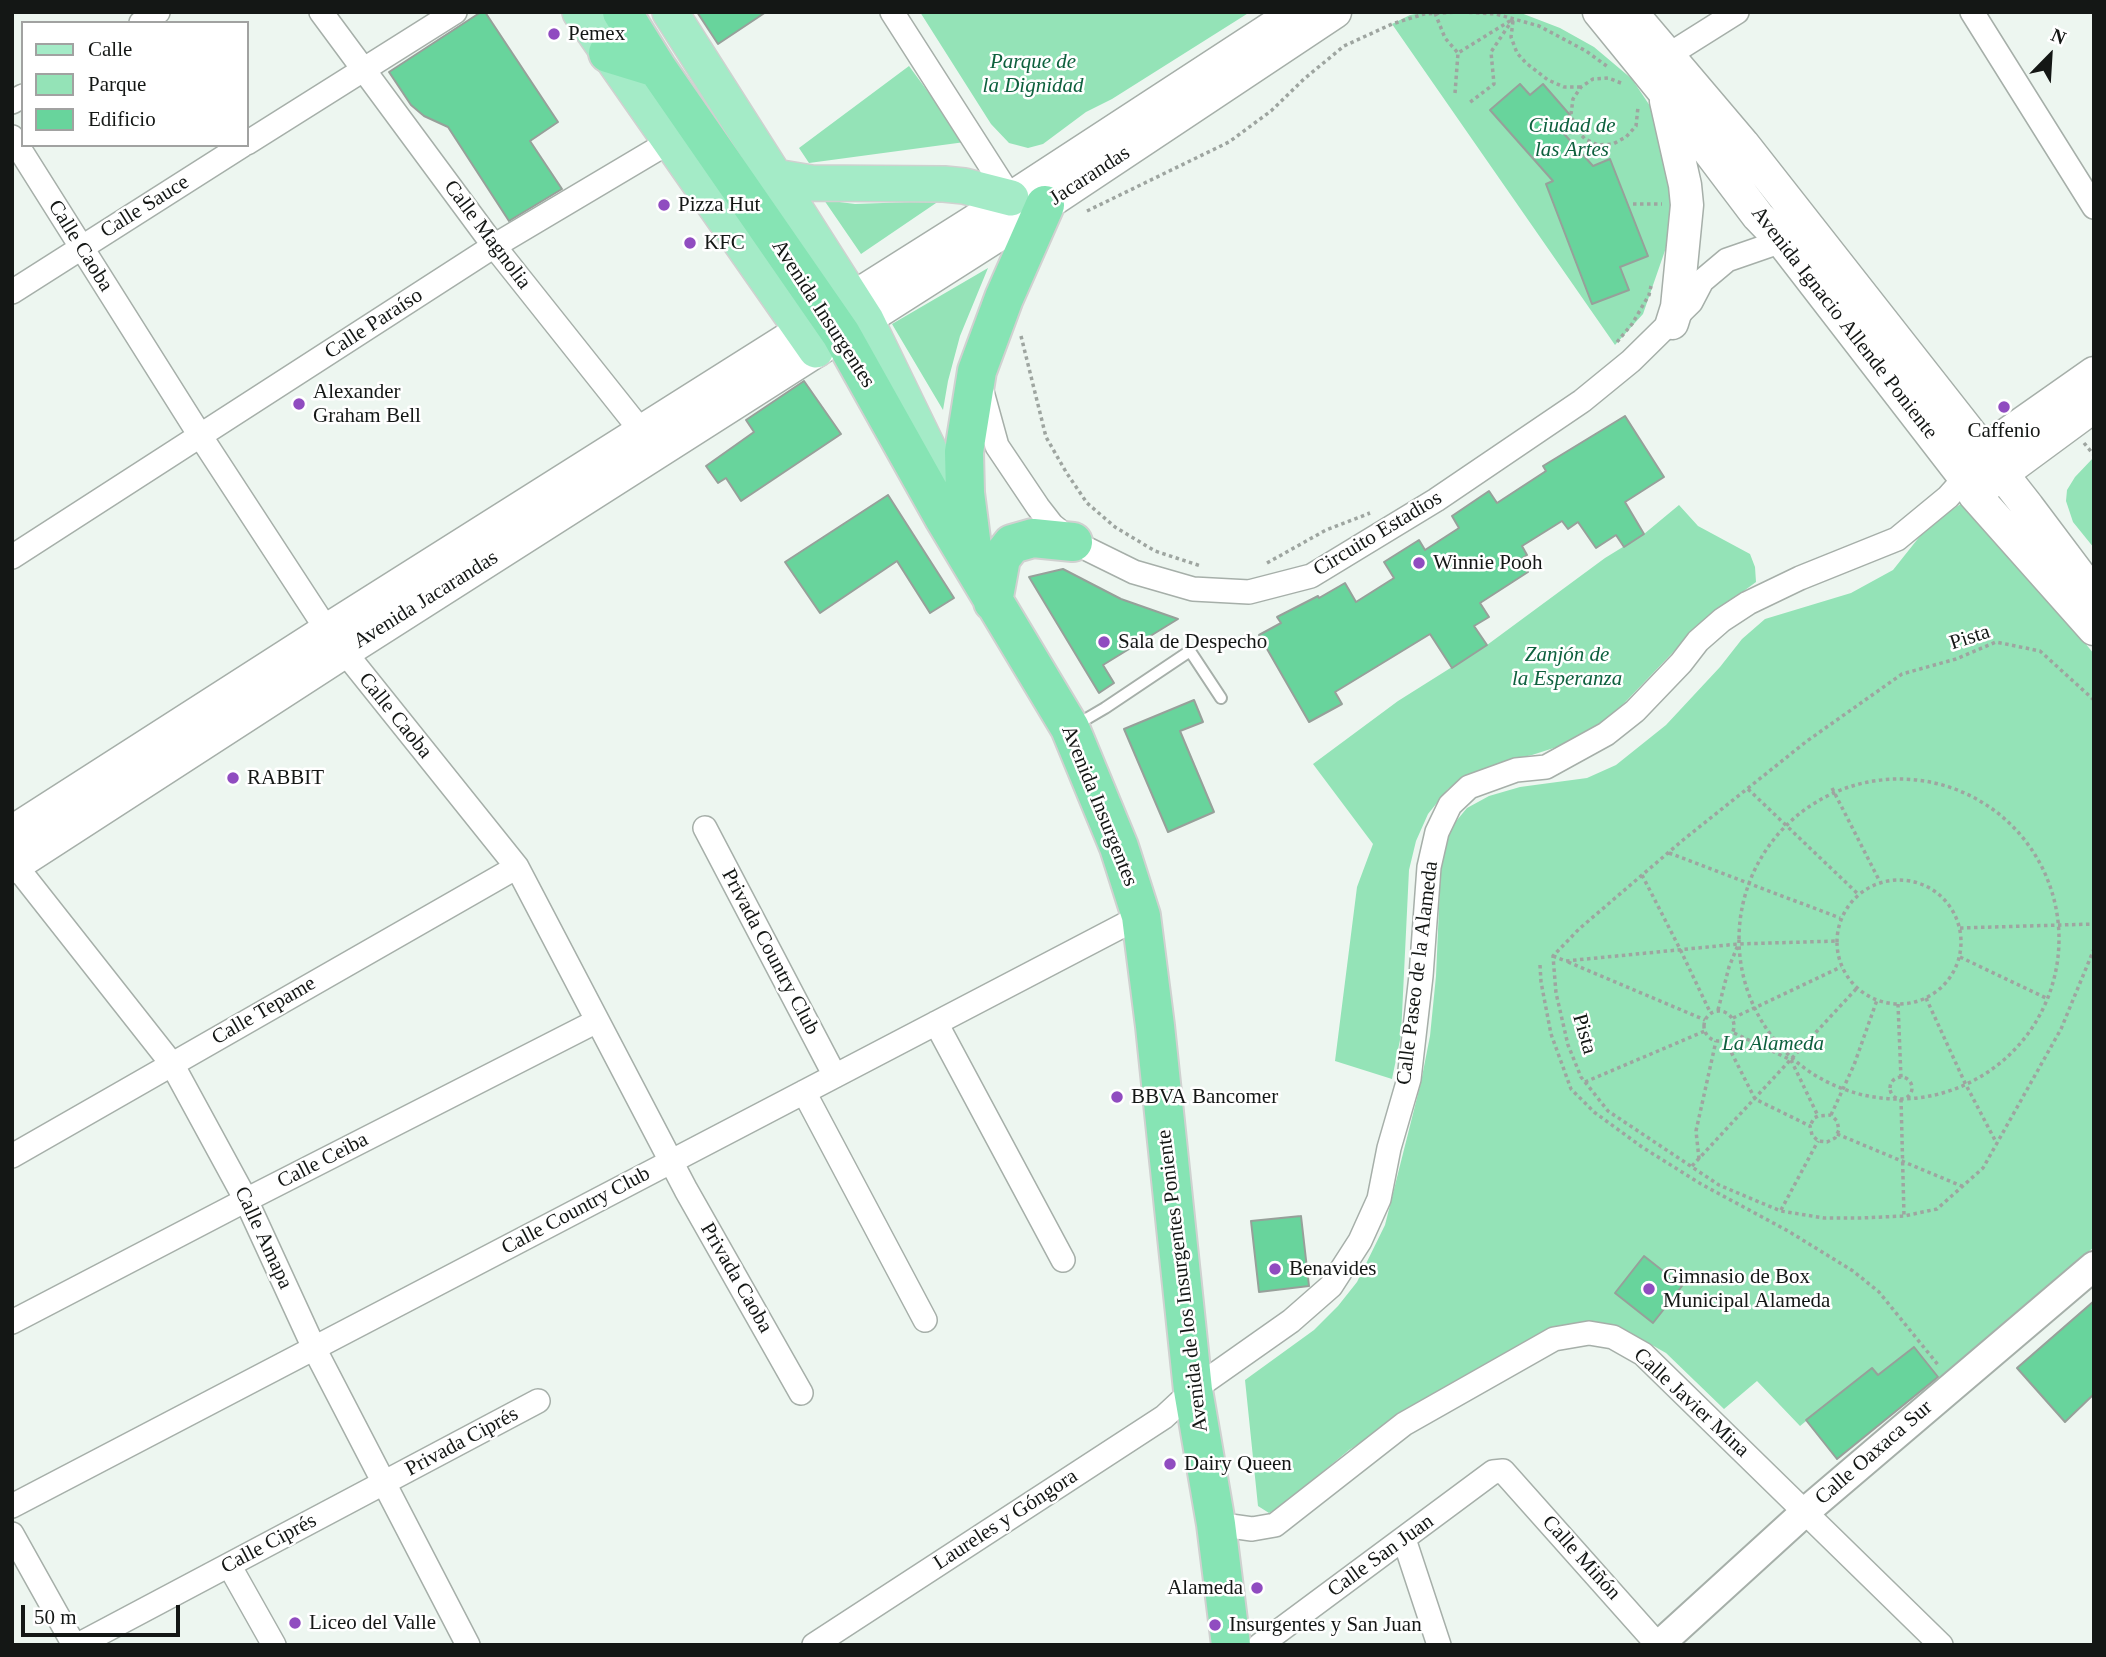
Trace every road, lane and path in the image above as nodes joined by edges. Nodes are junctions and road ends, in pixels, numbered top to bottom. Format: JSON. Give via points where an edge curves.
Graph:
{"nodes":[{"id":1,"x":321,"y":12,"type":"edge"},
{"id":2,"x":455,"y":12,"type":"edge"},
{"id":3,"x":580,"y":12,"type":"edge"},
{"id":4,"x":622,"y":12,"type":"edge"},
{"id":5,"x":670,"y":12,"type":"edge"},
{"id":6,"x":892,"y":12,"type":"edge"},
{"id":7,"x":1296,"y":12,"type":"edge"},
{"id":8,"x":1335,"y":12,"type":"edge"},
{"id":9,"x":1460,"y":12,"type":"edge"},
{"id":10,"x":1587,"y":12,"type":"edge"},
{"id":11,"x":1599,"y":12,"type":"edge"},
{"id":12,"x":1737,"y":12,"type":"edge"},
{"id":13,"x":1972,"y":12,"type":"edge"},
{"id":14,"x":1435,"y":13,"type":"edge"},
{"id":15,"x":1513,"y":19,"type":"junction"},
{"id":16,"x":1621,"y":40,"type":"edge"},
{"id":17,"x":1458,"y":52,"type":"junction"},
{"id":18,"x":608,"y":53,"type":"junction"},
{"id":19,"x":1667,"y":56,"type":"junction"},
{"id":20,"x":365,"y":68,"type":"junction"},
{"id":21,"x":657,"y":68,"type":"junction"},
{"id":22,"x":1619,"y":75,"type":"dead end"},
{"id":23,"x":1581,"y":87,"type":"junction"},
{"id":24,"x":1455,"y":93,"type":"dead end"},
{"id":25,"x":1651,"y":96,"type":"junction"},
{"id":26,"x":1469,"y":103,"type":"dead end"},
{"id":27,"x":12,"y":137,"type":"edge"},
{"id":28,"x":248,"y":142,"type":"edge"},
{"id":29,"x":669,"y":142,"type":"junction"},
{"id":30,"x":240,"y":147,"type":"edge"},
{"id":31,"x":775,"y":177,"type":"junction"},
{"id":32,"x":1045,"y":206,"type":"junction"},
{"id":33,"x":2094,"y":206,"type":"edge"},
{"id":34,"x":1782,"y":241,"type":"junction"},
{"id":35,"x":494,"y":246,"type":"junction"},
{"id":36,"x":81,"y":248,"type":"junction"},
{"id":37,"x":1652,"y":284,"type":"dead end"},
{"id":38,"x":12,"y":292,"type":"edge"},
{"id":39,"x":1672,"y":323,"type":"junction"},
{"id":40,"x":834,"y":324,"type":"junction"},
{"id":41,"x":1021,"y":334,"type":"dead end"},
{"id":42,"x":1615,"y":345,"type":"dead end"},
{"id":43,"x":977,"y":371,"type":"junction"},
{"id":44,"x":2094,"y":373,"type":"edge"},
{"id":45,"x":2094,"y":407,"type":"edge"},
{"id":46,"x":201,"y":437,"type":"junction"},
{"id":47,"x":650,"y":442,"type":"junction"},
{"id":48,"x":2033,"y":453,"type":"junction"},
{"id":49,"x":1992,"y":463,"type":"junction"},
{"id":50,"x":1970,"y":486,"type":"junction"},
{"id":51,"x":2028,"y":507,"type":"junction"},
{"id":52,"x":1379,"y":509,"type":"dead end"},
{"id":53,"x":1073,"y":542,"type":"junction"},
{"id":54,"x":12,"y":557,"type":"edge"},
{"id":55,"x":1212,"y":567,"type":"dead end"},
{"id":56,"x":1261,"y":567,"type":"dead end"},
{"id":57,"x":2094,"y":595,"type":"edge"},
{"id":58,"x":993,"y":603,"type":"junction"},
{"id":59,"x":2094,"y":629,"type":"edge"},
{"id":60,"x":335,"y":641,"type":"junction"},
{"id":61,"x":1221,"y":698,"type":"dead end"},
{"id":62,"x":2094,"y":700,"type":"edge"},
{"id":63,"x":1070,"y":728,"type":"junction"},
{"id":64,"x":1748,"y":788,"type":"junction"},
{"id":65,"x":1832,"y":788,"type":"junction"},
{"id":66,"x":1784,"y":823,"type":"junction"},
{"id":67,"x":705,"y":828,"type":"dead end"},
{"id":68,"x":12,"y":832,"type":"edge"},
{"id":69,"x":1668,"y":853,"type":"junction"},
{"id":70,"x":13,"y":864,"type":"edge"},
{"id":71,"x":517,"y":867,"type":"junction"},
{"id":72,"x":1642,"y":875,"type":"junction"},
{"id":73,"x":1879,"y":881,"type":"junction"},
{"id":74,"x":1750,"y":883,"type":"junction"},
{"id":75,"x":1858,"y":894,"type":"junction"},
{"id":76,"x":1141,"y":916,"type":"junction"},
{"id":77,"x":1840,"y":918,"type":"junction"},
{"id":78,"x":2094,"y":924,"type":"edge"},
{"id":79,"x":2060,"y":925,"type":"junction"},
{"id":80,"x":1960,"y":928,"type":"junction"},
{"id":81,"x":1837,"y":941,"type":"junction"},
{"id":82,"x":1738,"y":944,"type":"junction"},
{"id":83,"x":1681,"y":949,"type":"junction"},
{"id":84,"x":2094,"y":949,"type":"edge"},
{"id":85,"x":1553,"y":957,"type":"junction"},
{"id":86,"x":1960,"y":957,"type":"junction"},
{"id":87,"x":1566,"y":961,"type":"junction"},
{"id":88,"x":1540,"y":965,"type":"dead end"},
{"id":89,"x":1841,"y":967,"type":"junction"},
{"id":90,"x":1857,"y":988,"type":"junction"},
{"id":91,"x":1926,"y":998,"type":"junction"},
{"id":92,"x":2048,"y":999,"type":"junction"},
{"id":93,"x":1877,"y":1000,"type":"junction"},
{"id":94,"x":1898,"y":1004,"type":"junction"},
{"id":95,"x":1754,"y":1008,"type":"junction"},
{"id":96,"x":1718,"y":1010,"type":"junction"},
{"id":97,"x":1710,"y":1012,"type":"junction"},
{"id":98,"x":1733,"y":1018,"type":"junction"},
{"id":99,"x":1705,"y":1020,"type":"junction"},
{"id":100,"x":597,"y":1021,"type":"junction"},
{"id":101,"x":936,"y":1023,"type":"junction"},
{"id":102,"x":1705,"y":1031,"type":"junction"},
{"id":103,"x":1734,"y":1033,"type":"junction"},
{"id":104,"x":1725,"y":1040,"type":"junction"},
{"id":105,"x":1716,"y":1041,"type":"junction"},
{"id":106,"x":1791,"y":1060,"type":"junction"},
{"id":107,"x":172,"y":1064,"type":"junction"},
{"id":108,"x":835,"y":1076,"type":"junction"},
{"id":109,"x":1900,"y":1077,"type":"junction"},
{"id":110,"x":1585,"y":1082,"type":"junction"},
{"id":111,"x":1965,"y":1083,"type":"junction"},
{"id":112,"x":1842,"y":1091,"type":"junction"},
{"id":113,"x":804,"y":1092,"type":"junction"},
{"id":114,"x":1755,"y":1099,"type":"junction"},
{"id":115,"x":1901,"y":1099,"type":"junction"},
{"id":116,"x":1830,"y":1115,"type":"junction"},
{"id":117,"x":1818,"y":1116,"type":"junction"},
{"id":118,"x":1810,"y":1126,"type":"junction"},
{"id":119,"x":1837,"y":1134,"type":"junction"},
{"id":120,"x":1818,"y":1141,"type":"junction"},
{"id":121,"x":1998,"y":1145,"type":"junction"},
{"id":122,"x":12,"y":1156,"type":"edge"},
{"id":123,"x":1699,"y":1159,"type":"junction"},
{"id":124,"x":672,"y":1161,"type":"junction"},
{"id":125,"x":1903,"y":1162,"type":"junction"},
{"id":126,"x":1692,"y":1167,"type":"junction"},
{"id":127,"x":1964,"y":1187,"type":"junction"},
{"id":128,"x":246,"y":1200,"type":"junction"},
{"id":129,"x":1781,"y":1211,"type":"junction"},
{"id":130,"x":1904,"y":1216,"type":"junction"},
{"id":131,"x":1063,"y":1260,"type":"dead end"},
{"id":132,"x":2094,"y":1266,"type":"edge"},
{"id":133,"x":925,"y":1320,"type":"dead end"},
{"id":134,"x":12,"y":1322,"type":"edge"},
{"id":135,"x":314,"y":1348,"type":"junction"},
{"id":136,"x":1954,"y":1383,"type":"junction"},
{"id":137,"x":1193,"y":1390,"type":"junction"},
{"id":138,"x":801,"y":1393,"type":"dead end"},
{"id":139,"x":538,"y":1401,"type":"dead end"},
{"id":140,"x":1503,"y":1471,"type":"joint"},
{"id":141,"x":385,"y":1482,"type":"junction"},
{"id":142,"x":12,"y":1506,"type":"edge"},
{"id":143,"x":1805,"y":1512,"type":"junction"},
{"id":144,"x":1216,"y":1524,"type":"junction"},
{"id":145,"x":12,"y":1534,"type":"edge"},
{"id":146,"x":1404,"y":1539,"type":"junction"},
{"id":147,"x":229,"y":1565,"type":"junction"},
{"id":148,"x":76,"y":1645,"type":"edge"},
{"id":149,"x":274,"y":1645,"type":"edge"},
{"id":150,"x":468,"y":1645,"type":"edge"},
{"id":151,"x":814,"y":1645,"type":"edge"},
{"id":152,"x":1231,"y":1645,"type":"edge"},
{"id":153,"x":1260,"y":1645,"type":"edge"},
{"id":154,"x":1439,"y":1645,"type":"edge"},
{"id":155,"x":1659,"y":1645,"type":"edge"},
{"id":156,"x":1941,"y":1645,"type":"edge"}],
"edges":[{"from":1,"to":20,"type":"street","name":"Calle Magnolia"},
{"from":2,"to":20,"type":"street","name":"Calle Sauce"},
{"from":3,"to":18,"type":"main road"},
{"from":4,"to":21,"type":"highway","name":"Avenida Insurgentes"},
{"from":5,"to":31,"type":"main road"},
{"from":6,"to":32,"type":"street"},
{"from":7,"to":32,"type":"main road","name":"Jacarandas"},
{"from":8,"to":32,"type":"main road","name":"Jacarandas"},
{"from":9,"to":14,"type":"path"},
{"from":9,"to":15,"type":"path"},
{"from":10,"to":16,"type":"main road"},
{"from":11,"to":16,"type":"main road","name":"Avenida Ignacio Allende Poniente"},
{"from":12,"to":19,"type":"street"},
{"from":13,"to":33,"type":"street"},
{"from":14,"to":17,"type":"path","via":[[1445,38]]},
{"from":14,"to":32,"type":"path","via":[[1392,24],[1344,46],[1229,142]]},
{"from":15,"to":16,"type":"path","via":[[1539,26],[1586,51]]},
{"from":15,"to":17,"type":"path"},
{"from":15,"to":23,"type":"path","via":[[1511,37],[1526,63],[1564,87]]},
{"from":15,"to":26,"type":"path","via":[[1491,52],[1494,84]]},
{"from":16,"to":19,"type":"main road","name":"Avenida Ignacio Allende Poniente"},
{"from":16,"to":25,"type":"main road","name":"Avenida Ignacio Allende Poniente"},
{"from":17,"to":24,"type":"path"},
{"from":18,"to":21,"type":"highway"},
{"from":18,"to":29,"type":"main road"},
{"from":19,"to":49,"type":"main road","name":"Avenida Ignacio Allende Poniente","via":[[1743,144]]},
{"from":20,"to":28,"type":"street","name":"Calle Sauce"},
{"from":20,"to":35,"type":"street","name":"Calle Magnolia"},
{"from":21,"to":40,"type":"highway","name":"Avenida Insurgentes"},
{"from":22,"to":23,"type":"path","via":[[1629,87],[1608,78]]},
{"from":23,"to":25,"type":"path","via":[[1573,99],[1575,128],[1598,145],[1626,137]]},
{"from":25,"to":34,"type":"main road","name":"Avenida Ignacio Allende Poniente"},
{"from":25,"to":39,"type":"main road","via":[[1685,185],[1687,205]]},
{"from":27,"to":36,"type":"street","name":"Calle Caoba"},
{"from":29,"to":35,"type":"street","name":"Calle Paraíso"},
{"from":29,"to":40,"type":"main road"},
{"from":30,"to":36,"type":"street","name":"Calle Sauce"},
{"from":31,"to":32,"type":"main road","via":[[811,183],[964,186]]},
{"from":31,"to":40,"type":"main road"},
{"from":32,"to":40,"type":"main road","name":"Jacarandas"},
{"from":32,"to":43,"type":"highway"},
{"from":34,"to":39,"type":"street","name":"Circuito Estadios","via":[[1727,260],[1702,281]]},
{"from":34,"to":50,"type":"main road","name":"Avenida Ignacio Allende Poniente"},
{"from":35,"to":46,"type":"street","name":"Calle Paraíso"},
{"from":35,"to":47,"type":"street","name":"Calle Magnolia"},
{"from":36,"to":38,"type":"street","name":"Calle Sauce"},
{"from":36,"to":46,"type":"street","name":"Calle Caoba"},
{"from":37,"to":42,"type":"path","via":[[1632,324]]},
{"from":39,"to":53,"type":"street","name":"Circuito Estadios","via":[[1582,401],[1436,500],[1311,576],[1249,592],[1193,589],[1134,572]]},
{"from":40,"to":47,"type":"main road","name":"Avenida Jacarandas"},
{"from":40,"to":58,"type":"highway","name":"Avenida Insurgentes"},
{"from":41,"to":55,"type":"path","via":[[1046,437],[1087,503],[1155,551]]},
{"from":43,"to":53,"type":"street","name":"Circuito Estadios","via":[[997,446],[1038,507]]},
{"from":43,"to":58,"type":"highway","via":[[964,452],[965,494],[974,558]]},
{"from":44,"to":49,"type":"main road"},
{"from":45,"to":48,"type":"main road"},
{"from":46,"to":54,"type":"street","name":"Calle Paraíso"},
{"from":46,"to":60,"type":"street","name":"Calle Caoba"},
{"from":47,"to":60,"type":"main road","name":"Avenida Jacarandas"},
{"from":48,"to":49,"type":"main road"},
{"from":48,"to":51,"type":"main road"},
{"from":49,"to":50,"type":"main road"},
{"from":49,"to":51,"type":"main road","name":"Avenida Ignacio Allende Poniente"},
{"from":50,"to":59,"type":"main road","name":"Avenida Ignacio Allende Poniente"},
{"from":50,"to":137,"type":"street","name":"Calle Paseo de la Alameda","via":[[1948,497],[1896,539],[1790,582],[1722,620],[1635,711],[1606,734],[1546,767],[1516,770],[1469,787],[1450,805],[1437,832],[1429,867],[1409,1079],[1378,1199],[1360,1241],[1331,1286],[1291,1321]]},
{"from":51,"to":57,"type":"main road","name":"Avenida Ignacio Allende Poniente"},
{"from":52,"to":56,"type":"path","via":[[1326,530]]},
{"from":53,"to":58,"type":"highway","via":[[1033,538],[1013,544],[1001,558]]},
{"from":58,"to":63,"type":"highway","name":"Avenida Insurgentes"},
{"from":60,"to":68,"type":"main road","name":"Avenida Jacarandas"},
{"from":60,"to":70,"type":"main road","name":"Avenida Jacarandas"},
{"from":60,"to":71,"type":"street","name":"Calle Caoba"},
{"from":61,"to":63,"type":"lane","via":[[1190,651]]},
{"from":62,"to":64,"type":"path","name":"Pista","via":[[2039,651],[1996,642],[1902,674]]},
{"from":63,"to":76,"type":"highway","name":"Avenida Insurgentes"},
{"from":64,"to":66,"type":"path"},
{"from":64,"to":69,"type":"path","name":"Pista"},
{"from":65,"to":66,"type":"path"},
{"from":65,"to":73,"type":"path"},
{"from":65,"to":79,"type":"path","via":[[1869,777],[1930,782],[1981,802],[2027,836],[2049,876]]},
{"from":66,"to":74,"type":"path"},
{"from":66,"to":75,"type":"path"},
{"from":67,"to":108,"type":"street","name":"Privada Country Club"},
{"from":69,"to":72,"type":"path","name":"Pista"},
{"from":69,"to":74,"type":"path"},
{"from":70,"to":107,"type":"street","name":"Calle Amapa"},
{"from":71,"to":100,"type":"street","name":"Calle Caoba"},
{"from":71,"to":107,"type":"street","name":"Calle Tepame"},
{"from":72,"to":83,"type":"path"},
{"from":72,"to":85,"type":"path","name":"Pista"},
{"from":73,"to":75,"type":"path"},
{"from":73,"to":80,"type":"path","via":[[1920,882],[1952,908]]},
{"from":74,"to":77,"type":"path"},
{"from":74,"to":82,"type":"path"},
{"from":75,"to":77,"type":"path"},
{"from":76,"to":101,"type":"street","name":"Calle Country Club"},
{"from":76,"to":137,"type":"highway","name":"Avenida de los Insurgentes Poniente"},
{"from":77,"to":81,"type":"path"},
{"from":78,"to":79,"type":"path"},
{"from":79,"to":80,"type":"path"},
{"from":79,"to":92,"type":"path","via":[[2063,937]]},
{"from":80,"to":86,"type":"path"},
{"from":81,"to":82,"type":"path"},
{"from":81,"to":89,"type":"path"},
{"from":82,"to":83,"type":"path"},
{"from":82,"to":95,"type":"path"},
{"from":82,"to":96,"type":"path"},
{"from":83,"to":87,"type":"path"},
{"from":83,"to":97,"type":"path"},
{"from":84,"to":121,"type":"path","name":"Pista","via":[[2061,1029]]},
{"from":85,"to":87,"type":"path"},
{"from":85,"to":110,"type":"path","name":"Pista","via":[[1568,1045]]},
{"from":86,"to":91,"type":"path","via":[[1942,987]]},
{"from":86,"to":92,"type":"path"},
{"from":87,"to":99,"type":"path"},
{"from":88,"to":136,"type":"path","via":[[1551,1034],[1570,1089],[1652,1153],[1853,1271],[1879,1292]]},
{"from":89,"to":90,"type":"path"},
{"from":89,"to":95,"type":"path"},
{"from":90,"to":93,"type":"path"},
{"from":90,"to":106,"type":"path"},
{"from":91,"to":94,"type":"path"},
{"from":91,"to":111,"type":"path"},
{"from":92,"to":111,"type":"path","via":[[2033,1034],[1998,1066]]},
{"from":93,"to":94,"type":"path"},
{"from":93,"to":112,"type":"path"},
{"from":94,"to":109,"type":"path"},
{"from":95,"to":98,"type":"path"},
{"from":95,"to":106,"type":"path"},
{"from":96,"to":97,"type":"path"},
{"from":96,"to":98,"type":"path"},
{"from":97,"to":99,"type":"path"},
{"from":98,"to":103,"type":"path"},
{"from":99,"to":102,"type":"path"},
{"from":100,"to":124,"type":"street","name":"Calle Caoba"},
{"from":100,"to":128,"type":"street","name":"Calle Ceiba"},
{"from":101,"to":108,"type":"street","name":"Calle Country Club"},
{"from":101,"to":131,"type":"street"},
{"from":102,"to":105,"type":"path"},
{"from":102,"to":110,"type":"path"},
{"from":103,"to":104,"type":"path"},
{"from":103,"to":106,"type":"path"},
{"from":104,"to":105,"type":"path"},
{"from":104,"to":114,"type":"path"},
{"from":105,"to":123,"type":"path","via":[[1696,1131]]},
{"from":106,"to":112,"type":"path"},
{"from":106,"to":114,"type":"path"},
{"from":106,"to":117,"type":"path"},
{"from":107,"to":122,"type":"street","name":"Calle Tepame"},
{"from":107,"to":128,"type":"street","name":"Calle Amapa"},
{"from":108,"to":113,"type":"street","name":"Calle Country Club"},
{"from":109,"to":115,"type":"path","via":[[1890,1090]]},
{"from":109,"to":115,"type":"path","via":[[1910,1082],[1912,1090]]},
{"from":110,"to":126,"type":"path","name":"Pista","via":[[1608,1111]]},
{"from":111,"to":115,"type":"path","via":[[1920,1099]]},
{"from":111,"to":121,"type":"path"},
{"from":112,"to":115,"type":"path"},
{"from":112,"to":116,"type":"path"},
{"from":113,"to":124,"type":"street","name":"Calle Country Club"},
{"from":113,"to":133,"type":"street"},
{"from":114,"to":118,"type":"path"},
{"from":114,"to":123,"type":"path"},
{"from":115,"to":125,"type":"path"},
{"from":116,"to":117,"type":"path"},
{"from":116,"to":119,"type":"path","via":[[1837,1121]]},
{"from":117,"to":118,"type":"path"},
{"from":118,"to":120,"type":"path"},
{"from":119,"to":120,"type":"path","via":[[1827,1142]]},
{"from":119,"to":125,"type":"path"},
{"from":120,"to":129,"type":"path"},
{"from":121,"to":127,"type":"path","name":"Pista"},
{"from":123,"to":126,"type":"path"},
{"from":124,"to":135,"type":"street","name":"Calle Country Club"},
{"from":124,"to":138,"type":"street","name":"Privada Caoba"},
{"from":125,"to":127,"type":"path"},
{"from":125,"to":130,"type":"path"},
{"from":126,"to":129,"type":"path","name":"Pista","via":[[1719,1185]]},
{"from":127,"to":130,"type":"path","name":"Pista","via":[[1937,1209]]},
{"from":128,"to":134,"type":"street","name":"Calle Ceiba"},
{"from":128,"to":135,"type":"street","name":"Calle Amapa"},
{"from":129,"to":130,"type":"path","name":"Pista","via":[[1824,1218]]},
{"from":132,"to":136,"type":"street","name":"Calle Oaxaca Sur"},
{"from":135,"to":141,"type":"street","name":"Calle Amapa"},
{"from":135,"to":142,"type":"street","name":"Calle Country Club"},
{"from":136,"to":143,"type":"street","name":"Calle Oaxaca Sur"},
{"from":137,"to":144,"type":"highway","name":"Avenida de los Insurgentes Poniente"},
{"from":137,"to":151,"type":"street","name":"Laureles y Góngora","via":[[1164,1417]]},
{"from":139,"to":141,"type":"street","name":"Privada Ciprés"},
{"from":140,"to":146,"type":"street","name":"Calle San Juan","via":[[1493,1472]]},
{"from":140,"to":155,"type":"street","name":"Calle Miñón"},
{"from":141,"to":147,"type":"street","name":"Calle Ciprés"},
{"from":141,"to":150,"type":"street","name":"Calle Amapa"},
{"from":143,"to":144,"type":"street","name":"Calle Javier Mina","via":[[1643,1354],[1613,1337],[1589,1333],[1554,1339],[1404,1424],[1275,1525],[1252,1529]]},
{"from":143,"to":155,"type":"street","name":"Calle Oaxaca Sur"},
{"from":143,"to":156,"type":"street","name":"Calle Javier Mina"},
{"from":144,"to":152,"type":"highway","name":"Avenida de los Insurgentes Poniente"},
{"from":145,"to":148,"type":"street"},
{"from":146,"to":153,"type":"street","name":"Calle San Juan"},
{"from":146,"to":154,"type":"street"},
{"from":147,"to":148,"type":"street","name":"Calle Ciprés"},
{"from":147,"to":149,"type":"street"}]}
